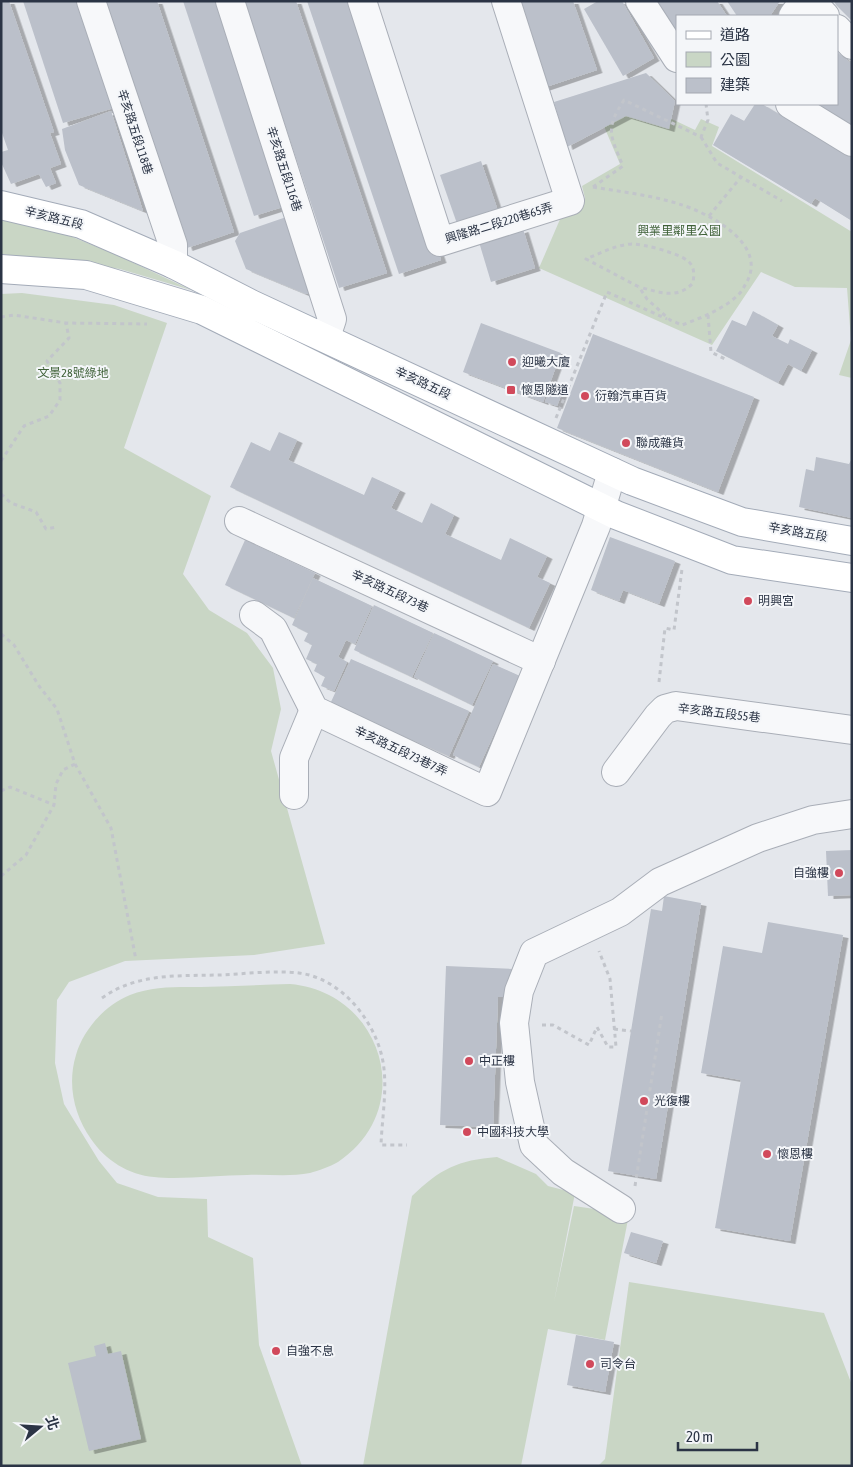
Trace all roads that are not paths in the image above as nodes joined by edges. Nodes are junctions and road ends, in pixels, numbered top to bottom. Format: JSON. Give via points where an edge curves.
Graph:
{"nodes":[{"id":1,"x":91,"y":1,"type":"edge"},
{"id":2,"x":230,"y":1,"type":"edge"},
{"id":3,"x":362,"y":1,"type":"edge"},
{"id":4,"x":506,"y":1,"type":"edge"},
{"id":5,"x":640,"y":1,"type":"edge"},
{"id":6,"x":804,"y":1,"type":"edge"},
{"id":7,"x":811,"y":1,"type":"edge"},
{"id":8,"x":794,"y":15,"type":"edge"},
{"id":9,"x":824,"y":15,"type":"edge"},
{"id":10,"x":838,"y":29,"type":"edge"},
{"id":11,"x":852,"y":45,"type":"edge"},
{"id":12,"x":676,"y":56,"type":"edge"},
{"id":13,"x":792,"y":105,"type":"edge"},
{"id":14,"x":852,"y":142,"type":"edge"},
{"id":15,"x":1,"y":205,"type":"edge"},
{"id":16,"x":173,"y":264,"type":"junction"},
{"id":17,"x":1,"y":268,"type":"edge"},
{"id":18,"x":326,"y":338,"type":"junction"},
{"id":19,"x":612,"y":472,"type":"junction"},
{"id":20,"x":602,"y":508,"type":"junction"},
{"id":21,"x":239,"y":521,"type":"dead end"},
{"id":22,"x":852,"y":541,"type":"edge"},
{"id":23,"x":852,"y":578,"type":"edge"},
{"id":24,"x":254,"y":615,"type":"dead end"},
{"id":25,"x":541,"y":661,"type":"junction"},
{"id":26,"x":314,"y":710,"type":"junction"},
{"id":27,"x":852,"y":730,"type":"edge"},
{"id":28,"x":616,"y":772,"type":"dead end"},
{"id":29,"x":294,"y":795,"type":"dead end"},
{"id":30,"x":852,"y":814,"type":"edge"},
{"id":31,"x":624,"y":1198,"type":"road end"}],
"edges":[{"from":1,"to":16,"type":"street","name":"辛亥路五段118巷","via":[[173,246]]},
{"from":2,"to":18,"type":"street","name":"辛亥路五段116巷","via":[[332,319]]},
{"from":3,"to":4,"type":"street","name":"興隆路二段220巷65弄","via":[[440,242],[581,194]]},
{"from":5,"to":12,"type":"street"},
{"from":6,"to":8,"type":"street"},
{"from":7,"to":9,"type":"street"},
{"from":10,"to":11,"type":"street"},
{"from":13,"to":14,"type":"street"},
{"from":15,"to":16,"type":"main road","name":"辛亥路五段","via":[[81,224]]},
{"from":16,"to":18,"type":"main road","name":"辛亥路五段"},
{"from":17,"to":20,"type":"main road","via":[[86,275],[202,310]]},
{"from":18,"to":19,"type":"main road","name":"辛亥路五段"},
{"from":19,"to":20,"type":"street"},
{"from":19,"to":22,"type":"main road","name":"辛亥路五段","via":[[742,522]]},
{"from":20,"to":23,"type":"main road","via":[[732,560]]},
{"from":20,"to":25,"type":"street"},
{"from":21,"to":25,"type":"street","name":"辛亥路五段73巷"},
{"from":24,"to":26,"type":"street","via":[[273,629]]},
{"from":25,"to":26,"type":"street","name":"辛亥路五段73巷7弄","via":[[487,792]]},
{"from":26,"to":29,"type":"street","via":[[294,758]]},
{"from":27,"to":28,"type":"street","name":"辛亥路五段55巷","via":[[676,706],[665,709],[658,716]]},
{"from":30,"to":31,"type":"street","via":[[813,820],[758,838],[660,882],[620,912],[534,953],[519,991],[514,1023],[520,1082],[534,1145],[563,1172]]}]}
